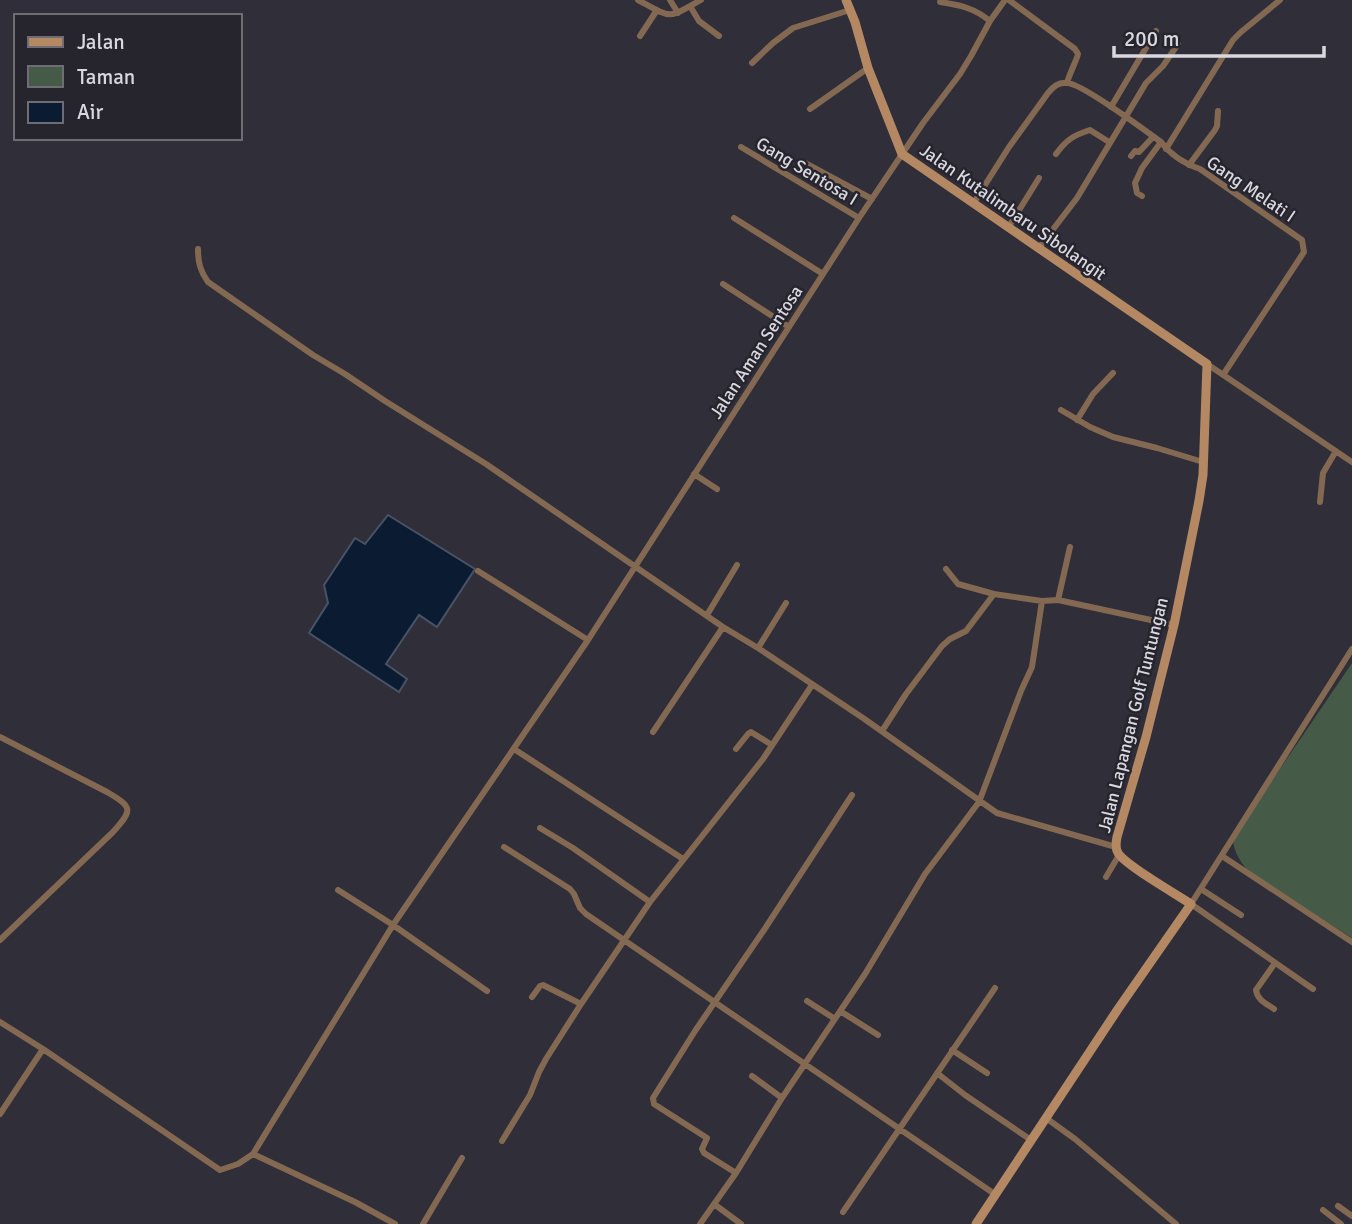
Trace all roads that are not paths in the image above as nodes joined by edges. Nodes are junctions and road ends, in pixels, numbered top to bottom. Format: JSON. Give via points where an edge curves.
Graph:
{"nodes":[{"id":1,"x":638,"y":0,"type":"edge"},
{"id":2,"x":661,"y":0,"type":"edge"},
{"id":3,"x":670,"y":0,"type":"edge"},
{"id":4,"x":701,"y":0,"type":"edge"},
{"id":5,"x":846,"y":0,"type":"edge"},
{"id":6,"x":1007,"y":0,"type":"edge"},
{"id":7,"x":1280,"y":0,"type":"edge"},
{"id":8,"x":940,"y":2,"type":"dead end"},
{"id":9,"x":690,"y":6,"type":"junction"},
{"id":10,"x":656,"y":10,"type":"junction"},
{"id":11,"x":850,"y":10,"type":"junction"},
{"id":12,"x":678,"y":13,"type":"junction"},
{"id":13,"x":990,"y":21,"type":"junction"},
{"id":14,"x":1156,"y":31,"type":"dead end"},
{"id":15,"x":640,"y":36,"type":"dead end"},
{"id":16,"x":719,"y":36,"type":"dead end"},
{"id":17,"x":1178,"y":44,"type":"dead end"},
{"id":18,"x":752,"y":63,"type":"dead end"},
{"id":19,"x":868,"y":68,"type":"junction"},
{"id":20,"x":1067,"y":83,"type":"junction"},
{"id":21,"x":1111,"y":107,"type":"junction"},
{"id":22,"x":810,"y":109,"type":"dead end"},
{"id":23,"x":1218,"y":111,"type":"dead end"},
{"id":24,"x":1125,"y":117,"type":"junction"},
{"id":25,"x":1153,"y":137,"type":"junction"},
{"id":26,"x":1109,"y":142,"type":"junction"},
{"id":27,"x":1161,"y":142,"type":"junction"},
{"id":28,"x":741,"y":147,"type":"dead end"},
{"id":29,"x":1166,"y":149,"type":"junction"},
{"id":30,"x":1056,"y":153,"type":"dead end"},
{"id":31,"x":902,"y":155,"type":"junction"},
{"id":32,"x":1131,"y":156,"type":"dead end"},
{"id":33,"x":805,"y":163,"type":"dead end"},
{"id":34,"x":1189,"y":165,"type":"junction"},
{"id":35,"x":1039,"y":178,"type":"dead end"},
{"id":36,"x":1142,"y":196,"type":"dead end"},
{"id":37,"x":872,"y":199,"type":"junction"},
{"id":38,"x":973,"y":204,"type":"junction"},
{"id":39,"x":734,"y":218,"type":"dead end"},
{"id":40,"x":859,"y":218,"type":"junction"},
{"id":41,"x":1008,"y":228,"type":"junction"},
{"id":42,"x":198,"y":249,"type":"dead end"},
{"id":43,"x":1038,"y":249,"type":"junction"},
{"id":44,"x":823,"y":274,"type":"junction"},
{"id":45,"x":723,"y":284,"type":"dead end"},
{"id":46,"x":789,"y":327,"type":"junction"},
{"id":47,"x":1207,"y":364,"type":"junction"},
{"id":48,"x":1114,"y":373,"type":"dead end"},
{"id":49,"x":1223,"y":375,"type":"junction"},
{"id":50,"x":1061,"y":410,"type":"dead end"},
{"id":51,"x":1077,"y":420,"type":"junction"},
{"id":52,"x":1336,"y":451,"type":"junction"},
{"id":53,"x":1203,"y":462,"type":"junction"},
{"id":54,"x":1352,"y":462,"type":"edge"},
{"id":55,"x":694,"y":474,"type":"junction"},
{"id":56,"x":717,"y":489,"type":"dead end"},
{"id":57,"x":1320,"y":502,"type":"dead end"},
{"id":58,"x":1070,"y":547,"type":"dead end"},
{"id":59,"x":737,"y":565,"type":"dead end"},
{"id":60,"x":635,"y":566,"type":"junction"},
{"id":61,"x":946,"y":569,"type":"dead end"},
{"id":62,"x":478,"y":571,"type":"dead end"},
{"id":63,"x":994,"y":594,"type":"junction"},
{"id":64,"x":1058,"y":600,"type":"junction"},
{"id":65,"x":1042,"y":601,"type":"junction"},
{"id":66,"x":786,"y":603,"type":"dead end"},
{"id":67,"x":707,"y":615,"type":"junction"},
{"id":68,"x":1174,"y":625,"type":"junction"},
{"id":69,"x":723,"y":627,"type":"junction"},
{"id":70,"x":588,"y":640,"type":"junction"},
{"id":71,"x":758,"y":648,"type":"junction"},
{"id":72,"x":1352,"y":649,"type":"edge"},
{"id":73,"x":812,"y":685,"type":"junction"},
{"id":74,"x":882,"y":731,"type":"junction"},
{"id":75,"x":653,"y":732,"type":"dead end"},
{"id":76,"x":0,"y":737,"type":"edge"},
{"id":77,"x":772,"y":746,"type":"junction"},
{"id":78,"x":514,"y":749,"type":"junction"},
{"id":79,"x":736,"y":749,"type":"dead end"},
{"id":80,"x":852,"y":795,"type":"dead end"},
{"id":81,"x":979,"y":802,"type":"junction"},
{"id":82,"x":540,"y":828,"type":"dead end"},
{"id":83,"x":504,"y":846,"type":"dead end"},
{"id":84,"x":1118,"y":851,"type":"junction"},
{"id":85,"x":1222,"y":856,"type":"junction"},
{"id":86,"x":683,"y":859,"type":"junction"},
{"id":87,"x":1106,"y":877,"type":"dead end"},
{"id":88,"x":1201,"y":889,"type":"junction"},
{"id":89,"x":338,"y":890,"type":"dead end"},
{"id":90,"x":650,"y":902,"type":"junction"},
{"id":91,"x":1191,"y":904,"type":"junction"},
{"id":92,"x":1241,"y":915,"type":"dead end"},
{"id":93,"x":393,"y":925,"type":"junction"},
{"id":94,"x":0,"y":940,"type":"edge"},
{"id":95,"x":624,"y":942,"type":"junction"},
{"id":96,"x":1352,"y":942,"type":"edge"},
{"id":97,"x":1275,"y":963,"type":"junction"},
{"id":98,"x":995,"y":988,"type":"dead end"},
{"id":99,"x":1313,"y":989,"type":"dead end"},
{"id":100,"x":488,"y":991,"type":"dead end"},
{"id":101,"x":532,"y":997,"type":"dead end"},
{"id":102,"x":807,"y":1001,"type":"dead end"},
{"id":103,"x":715,"y":1002,"type":"junction"},
{"id":104,"x":581,"y":1004,"type":"junction"},
{"id":105,"x":1274,"y":1009,"type":"dead end"},
{"id":106,"x":841,"y":1011,"type":"junction"},
{"id":107,"x":835,"y":1019,"type":"junction"},
{"id":108,"x":0,"y":1022,"type":"edge"},
{"id":109,"x":878,"y":1035,"type":"dead end"},
{"id":110,"x":43,"y":1049,"type":"junction"},
{"id":111,"x":952,"y":1049,"type":"junction"},
{"id":112,"x":806,"y":1063,"type":"junction"},
{"id":113,"x":937,"y":1073,"type":"junction"},
{"id":114,"x":987,"y":1073,"type":"dead end"},
{"id":115,"x":752,"y":1076,"type":"dead end"},
{"id":116,"x":782,"y":1098,"type":"junction"},
{"id":117,"x":0,"y":1114,"type":"edge"},
{"id":118,"x":1046,"y":1118,"type":"junction"},
{"id":119,"x":898,"y":1129,"type":"junction"},
{"id":120,"x":1031,"y":1140,"type":"junction"},
{"id":121,"x":502,"y":1141,"type":"dead end"},
{"id":122,"x":253,"y":1154,"type":"junction"},
{"id":123,"x":462,"y":1158,"type":"dead end"},
{"id":124,"x":736,"y":1173,"type":"junction"},
{"id":125,"x":996,"y":1195,"type":"junction"},
{"id":126,"x":713,"y":1204,"type":"junction"},
{"id":127,"x":1338,"y":1206,"type":"dead end"},
{"id":128,"x":1324,"y":1210,"type":"dead end"},
{"id":129,"x":843,"y":1212,"type":"dead end"},
{"id":130,"x":1352,"y":1216,"type":"edge"},
{"id":131,"x":395,"y":1224,"type":"edge"},
{"id":132,"x":423,"y":1224,"type":"edge"},
{"id":133,"x":700,"y":1224,"type":"edge"},
{"id":134,"x":741,"y":1224,"type":"edge"},
{"id":135,"x":976,"y":1224,"type":"edge"},
{"id":136,"x":1177,"y":1224,"type":"edge"},
{"id":137,"x":1340,"y":1224,"type":"edge"}],
"edges":[{"from":1,"to":10,"type":"street"},
{"from":2,"to":10,"type":"street"},
{"from":3,"to":12,"type":"street"},
{"from":4,"to":9,"type":"street"},
{"from":5,"to":11,"type":"street","name":"Jalan Kutalimbaru Sibolangit"},
{"from":6,"to":13,"type":"street","name":"Jalan Aman Sentosa"},
{"from":6,"to":20,"type":"street","via":[[1078,53]]},
{"from":7,"to":29,"type":"street","via":[[1233,40]]},
{"from":8,"to":13,"type":"street","via":[[966,6]]},
{"from":9,"to":12,"type":"street"},
{"from":9,"to":16,"type":"street","via":[[699,21]]},
{"from":10,"to":12,"type":"street","via":[[672,16]]},
{"from":10,"to":15,"type":"street"},
{"from":11,"to":18,"type":"street","via":[[793,28]]},
{"from":11,"to":19,"type":"street","name":"Jalan Kutalimbaru Sibolangit"},
{"from":13,"to":31,"type":"street","name":"Jalan Aman Sentosa","via":[[960,74]]},
{"from":14,"to":21,"type":"street"},
{"from":17,"to":24,"type":"street"},
{"from":19,"to":22,"type":"street"},
{"from":19,"to":31,"type":"street","name":"Jalan Kutalimbaru Sibolangit"},
{"from":20,"to":21,"type":"street","name":"Gang Melati I"},
{"from":20,"to":38,"type":"street","via":[[1048,93]]},
{"from":21,"to":24,"type":"street","name":"Gang Melati I"},
{"from":23,"to":34,"type":"street","via":[[1215,130]]},
{"from":24,"to":25,"type":"street","name":"Gang Melati I"},
{"from":24,"to":26,"type":"street"},
{"from":25,"to":27,"type":"street","name":"Gang Melati I"},
{"from":25,"to":32,"type":"street"},
{"from":26,"to":30,"type":"street","via":[[1090,130],[1064,142]]},
{"from":26,"to":43,"type":"street","via":[[1077,198]]},
{"from":27,"to":29,"type":"street","name":"Gang Melati I"},
{"from":27,"to":36,"type":"street","via":[[1135,183]]},
{"from":28,"to":40,"type":"street","name":"Gang Sentosa I"},
{"from":29,"to":34,"type":"street","name":"Gang Melati I"},
{"from":31,"to":37,"type":"street","name":"Jalan Aman Sentosa"},
{"from":31,"to":38,"type":"street","name":"Jalan Kutalimbaru Sibolangit"},
{"from":33,"to":37,"type":"street"},
{"from":34,"to":49,"type":"street","name":"Gang Melati I","via":[[1302,240],[1304,246],[1304,253]]},
{"from":35,"to":41,"type":"street"},
{"from":37,"to":40,"type":"street","name":"Jalan Aman Sentosa"},
{"from":38,"to":41,"type":"street","name":"Jalan Kutalimbaru Sibolangit"},
{"from":39,"to":44,"type":"street"},
{"from":40,"to":44,"type":"street","name":"Jalan Aman Sentosa"},
{"from":41,"to":43,"type":"street","name":"Jalan Kutalimbaru Sibolangit"},
{"from":42,"to":60,"type":"street","via":[[198,262],[208,282]]},
{"from":43,"to":47,"type":"street","name":"Jalan Kutalimbaru Sibolangit"},
{"from":44,"to":46,"type":"street","name":"Jalan Aman Sentosa"},
{"from":45,"to":46,"type":"street"},
{"from":46,"to":55,"type":"street","name":"Jalan Aman Sentosa"},
{"from":47,"to":49,"type":"street"},
{"from":47,"to":53,"type":"street","name":"Jalan Lapangan Golf Tuntungan"},
{"from":48,"to":51,"type":"street","via":[[1093,394]]},
{"from":49,"to":52,"type":"street"},
{"from":50,"to":51,"type":"street"},
{"from":51,"to":53,"type":"street","via":[[1113,437]]},
{"from":52,"to":54,"type":"street"},
{"from":52,"to":57,"type":"street","via":[[1323,473]]},
{"from":53,"to":68,"type":"street","name":"Jalan Lapangan Golf Tuntungan"},
{"from":55,"to":56,"type":"street"},
{"from":55,"to":60,"type":"street","name":"Jalan Aman Sentosa"},
{"from":58,"to":64,"type":"street"},
{"from":59,"to":67,"type":"street"},
{"from":60,"to":67,"type":"street"},
{"from":60,"to":70,"type":"street","name":"Jalan Aman Sentosa"},
{"from":61,"to":63,"type":"street","via":[[958,584]]},
{"from":62,"to":70,"type":"street"},
{"from":63,"to":65,"type":"street"},
{"from":63,"to":74,"type":"street","via":[[966,631],[942,646]]},
{"from":64,"to":65,"type":"street"},
{"from":64,"to":68,"type":"street"},
{"from":65,"to":81,"type":"street","via":[[1032,667]]},
{"from":66,"to":71,"type":"street"},
{"from":67,"to":69,"type":"street"},
{"from":68,"to":84,"type":"street","name":"Jalan Lapangan Golf Tuntungan","via":[[1117,837]]},
{"from":69,"to":71,"type":"street"},
{"from":69,"to":75,"type":"street"},
{"from":70,"to":78,"type":"street","name":"Jalan Aman Sentosa"},
{"from":71,"to":73,"type":"street"},
{"from":72,"to":85,"type":"street"},
{"from":73,"to":74,"type":"street"},
{"from":73,"to":77,"type":"street"},
{"from":74,"to":81,"type":"street"},
{"from":76,"to":94,"type":"street","via":[[123,801],[128,810],[113,832]]},
{"from":77,"to":79,"type":"street","via":[[751,732]]},
{"from":77,"to":86,"type":"street"},
{"from":78,"to":86,"type":"street"},
{"from":78,"to":93,"type":"street","name":"Jalan Aman Sentosa"},
{"from":80,"to":103,"type":"street"},
{"from":81,"to":84,"type":"street","via":[[1001,815]]},
{"from":81,"to":106,"type":"street","via":[[925,874]]},
{"from":82,"to":90,"type":"street"},
{"from":83,"to":95,"type":"street","via":[[569,889],[586,914]]},
{"from":84,"to":87,"type":"street"},
{"from":84,"to":91,"type":"street","name":"Jalan Lapangan Golf Tuntungan"},
{"from":85,"to":88,"type":"street"},
{"from":85,"to":96,"type":"street"},
{"from":86,"to":90,"type":"street"},
{"from":88,"to":91,"type":"street"},
{"from":88,"to":92,"type":"street"},
{"from":89,"to":93,"type":"street"},
{"from":90,"to":95,"type":"street"},
{"from":91,"to":97,"type":"street"},
{"from":91,"to":118,"type":"street"},
{"from":93,"to":100,"type":"street"},
{"from":93,"to":122,"type":"street","name":"Jalan Aman Sentosa"},
{"from":95,"to":103,"type":"street"},
{"from":95,"to":104,"type":"street"},
{"from":97,"to":99,"type":"street"},
{"from":97,"to":105,"type":"street","via":[[1256,990]]},
{"from":98,"to":111,"type":"street"},
{"from":101,"to":104,"type":"street","via":[[543,985]]},
{"from":102,"to":107,"type":"street"},
{"from":103,"to":112,"type":"street"},
{"from":103,"to":124,"type":"street","via":[[653,1104],[707,1138],[704,1153]]},
{"from":104,"to":121,"type":"street"},
{"from":106,"to":107,"type":"street"},
{"from":106,"to":109,"type":"street"},
{"from":107,"to":112,"type":"street"},
{"from":108,"to":110,"type":"street"},
{"from":110,"to":117,"type":"street"},
{"from":110,"to":122,"type":"street","via":[[220,1170]]},
{"from":111,"to":113,"type":"street"},
{"from":111,"to":114,"type":"street"},
{"from":112,"to":116,"type":"street"},
{"from":112,"to":119,"type":"street"},
{"from":113,"to":119,"type":"street"},
{"from":113,"to":120,"type":"street"},
{"from":115,"to":116,"type":"street"},
{"from":116,"to":124,"type":"street"},
{"from":118,"to":120,"type":"street"},
{"from":118,"to":136,"type":"street"},
{"from":119,"to":125,"type":"street"},
{"from":119,"to":129,"type":"street"},
{"from":120,"to":125,"type":"street"},
{"from":122,"to":131,"type":"street"},
{"from":123,"to":132,"type":"street"},
{"from":124,"to":126,"type":"street"},
{"from":125,"to":135,"type":"street"},
{"from":126,"to":133,"type":"street"},
{"from":126,"to":134,"type":"street"},
{"from":127,"to":130,"type":"street"},
{"from":128,"to":137,"type":"street"}]}
